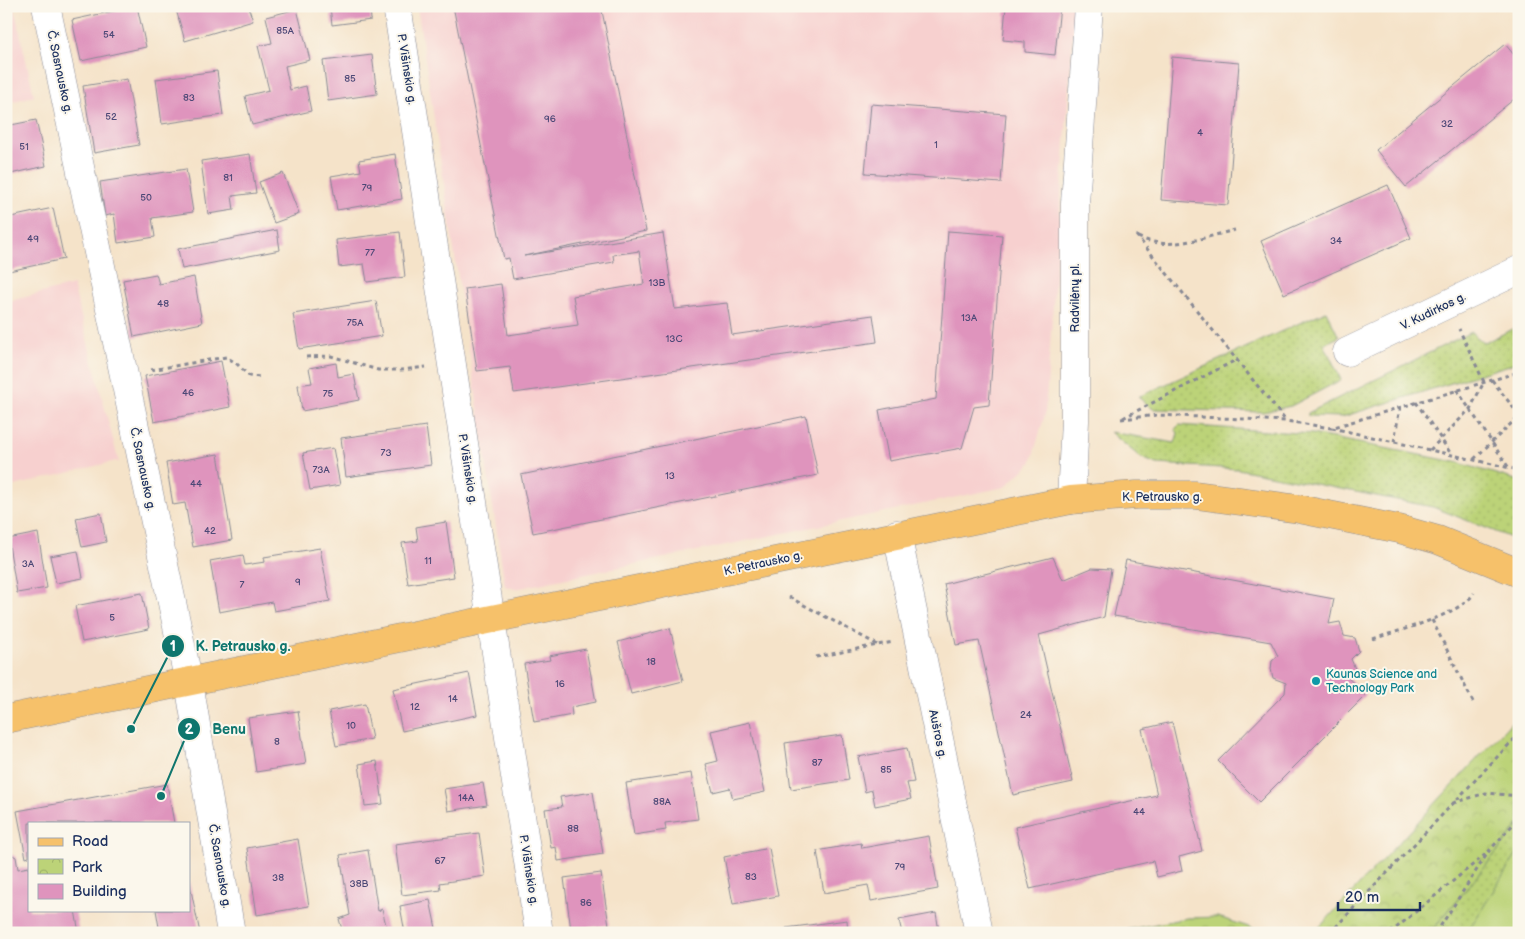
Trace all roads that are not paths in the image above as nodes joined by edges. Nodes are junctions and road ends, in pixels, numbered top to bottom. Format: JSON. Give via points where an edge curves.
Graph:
{"nodes":[{"id":1,"x":46,"y":6,"type":"edge"},
{"id":2,"x":397,"y":6,"type":"edge"},
{"id":3,"x":1088,"y":6,"type":"edge"},
{"id":4,"x":1519,"y":270,"type":"edge"},
{"id":5,"x":1347,"y":352,"type":"dead end"},
{"id":6,"x":1071,"y":500,"type":"junction"},
{"id":7,"x":896,"y":534,"type":"junction"},
{"id":8,"x":1519,"y":573,"type":"edge"},
{"id":9,"x":491,"y":619,"type":"junction"},
{"id":10,"x":189,"y":683,"type":"junction"},
{"id":11,"x":6,"y":719,"type":"edge"},
{"id":12,"x":231,"y":933,"type":"edge"},
{"id":13,"x":539,"y":933,"type":"edge"},
{"id":14,"x":979,"y":933,"type":"edge"}],
"edges":[{"from":1,"to":10,"type":"street","name":"Č. Sasnausko g."},
{"from":2,"to":9,"type":"street","name":"P. Višinskio g."},
{"from":3,"to":6,"type":"street","name":"Radvilėnų pl.","via":[[1075,203],[1075,421]]},
{"from":4,"to":5,"type":"street","name":"V. Kudirkos g."},
{"from":6,"to":7,"type":"main road","name":"K. Petrausko g."},
{"from":6,"to":8,"type":"main road","name":"K. Petrausko g.","via":[[1196,495],[1299,509],[1438,540]]},
{"from":7,"to":9,"type":"main road","name":"K. Petrausko g."},
{"from":7,"to":14,"type":"street","name":"Aušros g."},
{"from":9,"to":10,"type":"main road","name":"K. Petrausko g."},
{"from":9,"to":13,"type":"street","name":"P. Višinskio g."},
{"from":10,"to":11,"type":"main road","name":"K. Petrausko g."},
{"from":10,"to":12,"type":"street","name":"Č. Sasnausko g."}]}
